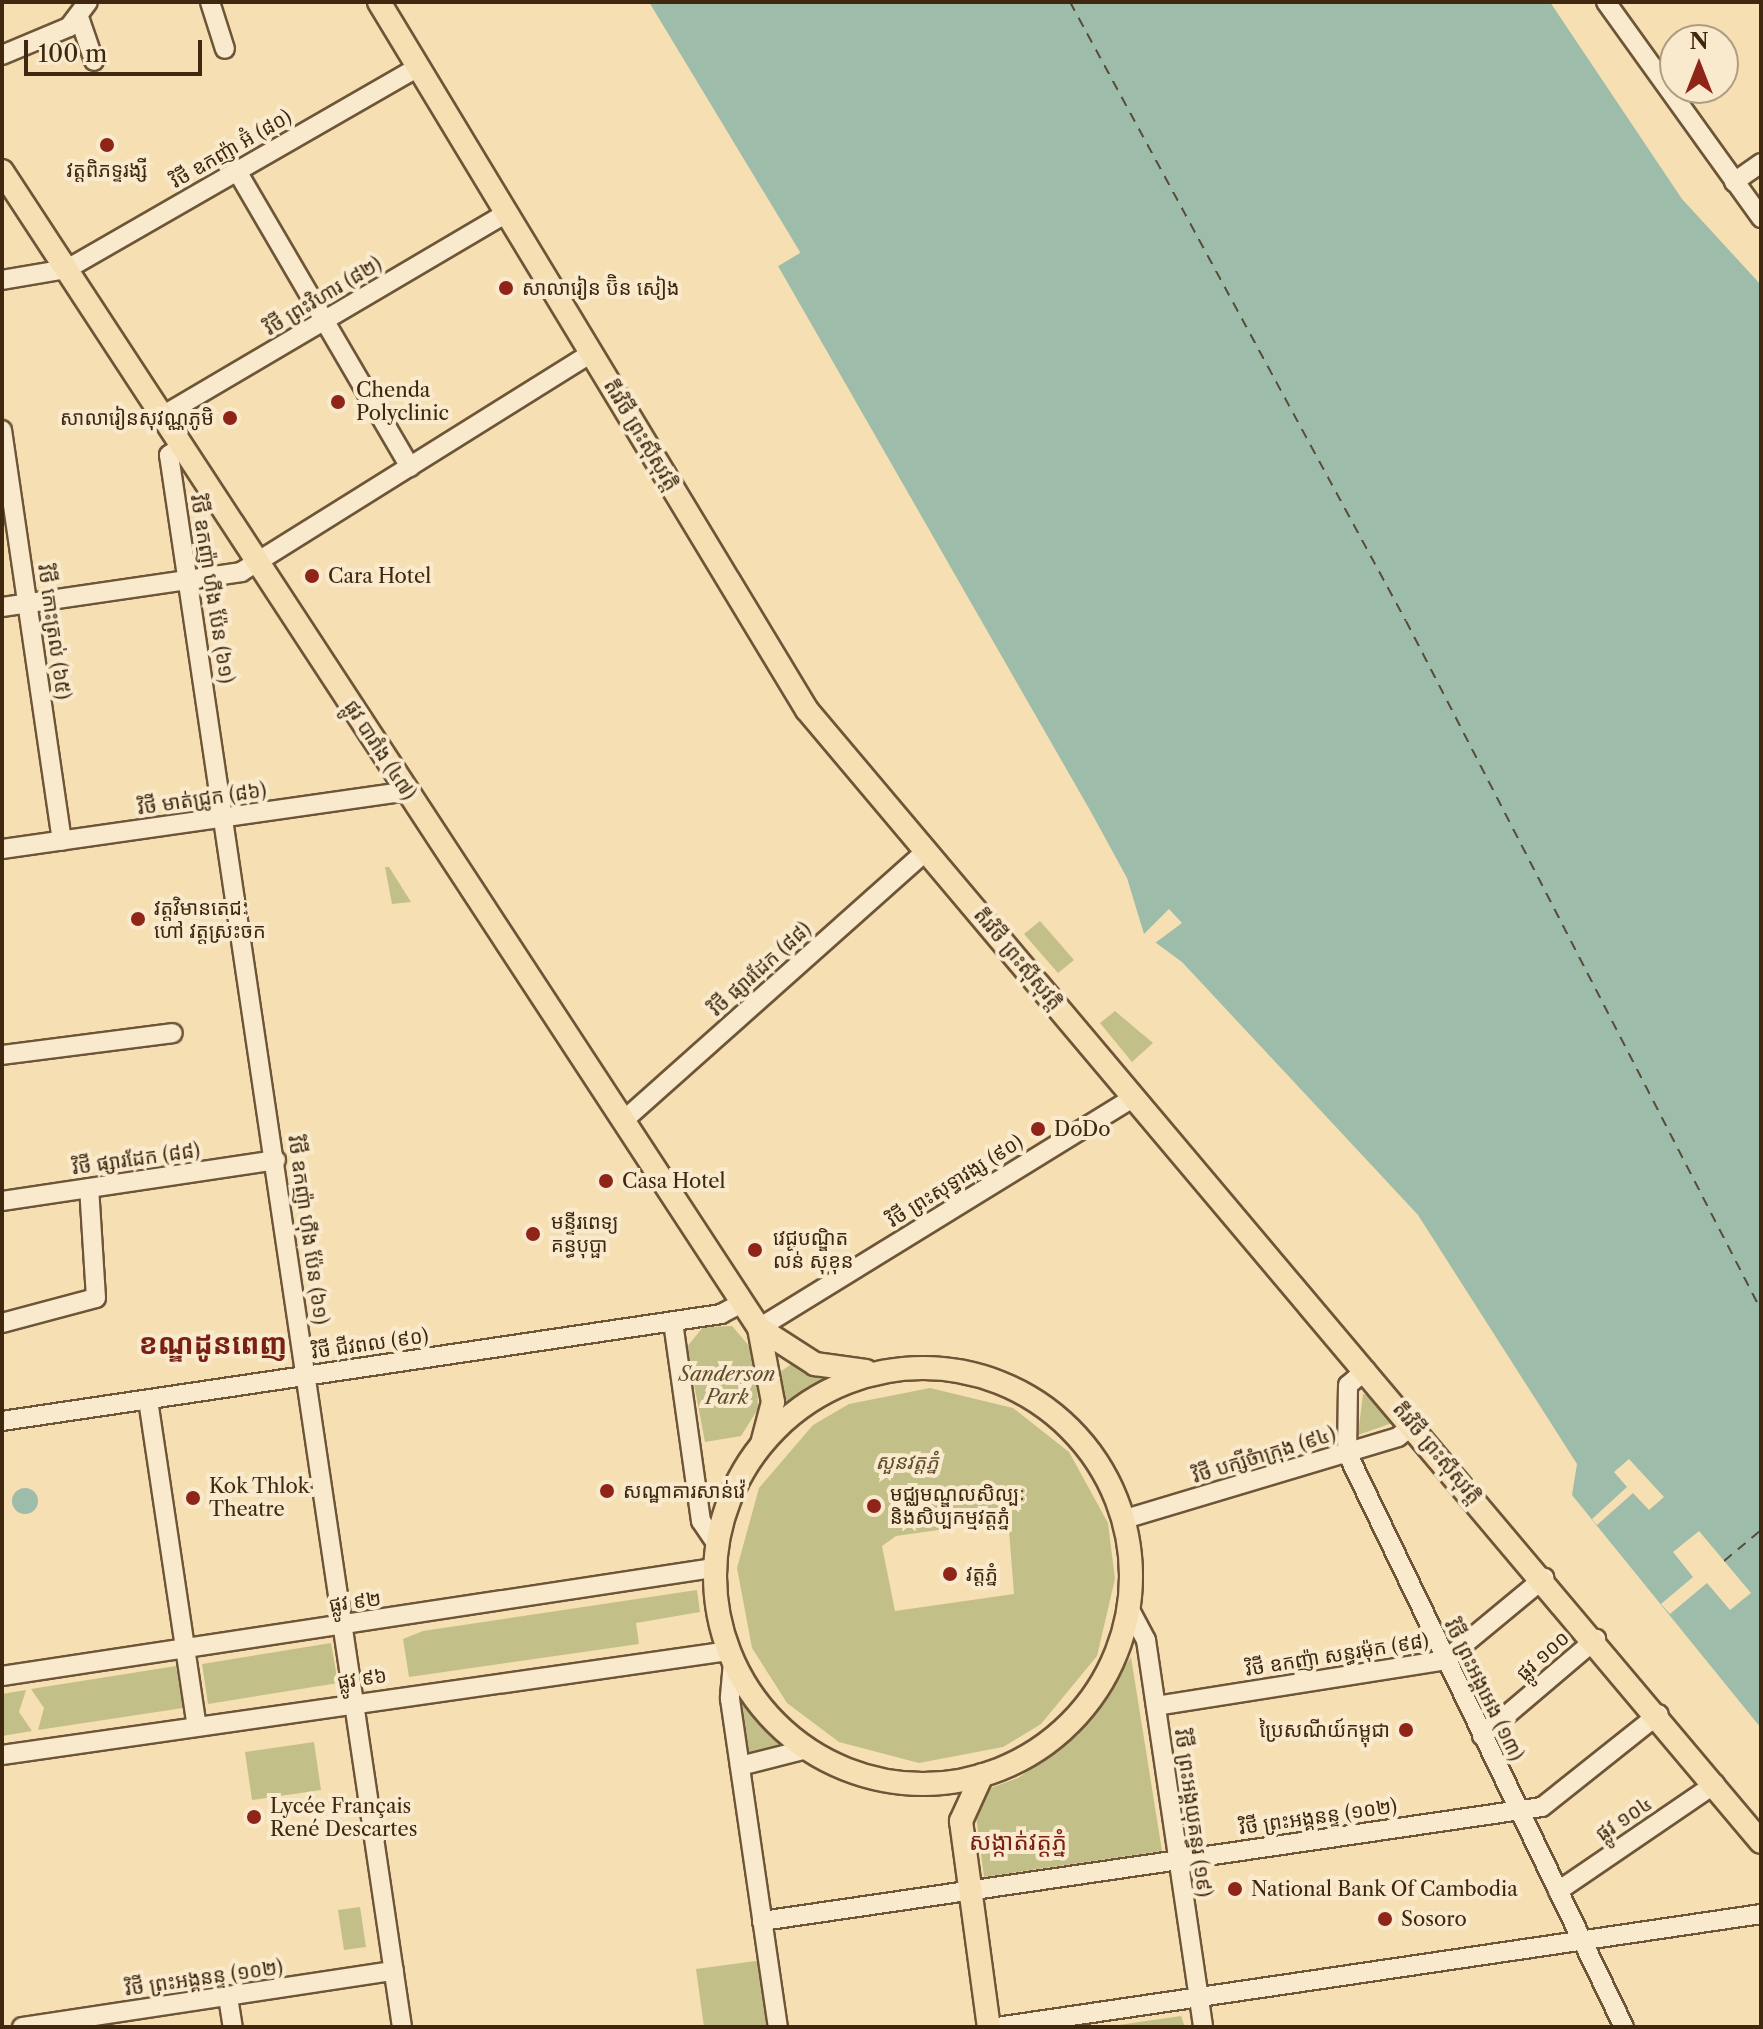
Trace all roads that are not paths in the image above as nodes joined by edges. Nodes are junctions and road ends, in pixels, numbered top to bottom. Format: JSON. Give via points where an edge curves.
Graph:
{"nodes":[{"id":1,"x":210,"y":2,"type":"edge"},
{"id":2,"x":379,"y":2,"type":"edge"},
{"id":3,"x":1606,"y":2,"type":"edge"},
{"id":4,"x":85,"y":7,"type":"edge"},
{"id":5,"x":225,"y":49,"type":"dead end"},
{"id":6,"x":2,"y":55,"type":"edge"},
{"id":7,"x":94,"y":61,"type":"dead end"},
{"id":8,"x":418,"y":67,"type":"junction"},
{"id":9,"x":1761,"y":163,"type":"edge"},
{"id":10,"x":2,"y":171,"type":"edge"},
{"id":11,"x":237,"y":171,"type":"junction"},
{"id":12,"x":1734,"y":182,"type":"junction"},
{"id":13,"x":506,"y":213,"type":"junction"},
{"id":14,"x":1761,"y":218,"type":"edge"},
{"id":15,"x":67,"y":269,"type":"junction"},
{"id":16,"x":2,"y":280,"type":"edge"},
{"id":17,"x":323,"y":322,"type":"junction"},
{"id":18,"x":591,"y":353,"type":"junction"},
{"id":19,"x":162,"y":416,"type":"junction"},
{"id":20,"x":2,"y":430,"type":"edge"},
{"id":21,"x":182,"y":446,"type":"junction"},
{"id":22,"x":410,"y":467,"type":"junction"},
{"id":23,"x":258,"y":562,"type":"junction"},
{"id":24,"x":189,"y":580,"type":"junction"},
{"id":25,"x":27,"y":603,"type":"junction"},
{"id":26,"x":2,"y":607,"type":"edge"},
{"id":27,"x":408,"y":791,"type":"junction"},
{"id":28,"x":225,"y":817,"type":"junction"},
{"id":29,"x":62,"y":841,"type":"junction"},
{"id":30,"x":2,"y":849,"type":"edge"},
{"id":31,"x":926,"y":851,"type":"junction"},
{"id":32,"x":173,"y":1033,"type":"dead end"},
{"id":33,"x":2,"y":1055,"type":"edge"},
{"id":34,"x":1135,"y":1097,"type":"junction"},
{"id":35,"x":623,"y":1121,"type":"junction"},
{"id":36,"x":276,"y":1160,"type":"junction"},
{"id":37,"x":89,"y":1188,"type":"junction"},
{"id":38,"x":2,"y":1201,"type":"edge"},
{"id":39,"x":742,"y":1303,"type":"junction"},
{"id":40,"x":673,"y":1322,"type":"junction"},
{"id":41,"x":2,"y":1323,"type":"edge"},
{"id":42,"x":759,"y":1328,"type":"junction"},
{"id":43,"x":1366,"y":1370,"type":"junction"},
{"id":44,"x":884,"y":1372,"type":"junction"},
{"id":45,"x":307,"y":1376,"type":"junction"},
{"id":46,"x":148,"y":1400,"type":"junction"},
{"id":47,"x":2,"y":1421,"type":"edge"},
{"id":48,"x":1413,"y":1425,"type":"junction"},
{"id":49,"x":762,"y":1444,"type":"junction"},
{"id":50,"x":1347,"y":1453,"type":"junction"},
{"id":51,"x":1125,"y":1519,"type":"junction"},
{"id":52,"x":717,"y":1545,"type":"junction"},
{"id":53,"x":714,"y":1568,"type":"junction"},
{"id":54,"x":1544,"y":1578,"type":"junction"},
{"id":55,"x":1130,"y":1610,"type":"junction"},
{"id":56,"x":344,"y":1626,"type":"junction"},
{"id":57,"x":1596,"y":1639,"type":"junction"},
{"id":58,"x":186,"y":1649,"type":"junction"},
{"id":59,"x":731,"y":1656,"type":"junction"},
{"id":60,"x":1445,"y":1660,"type":"junction"},
{"id":61,"x":2,"y":1676,"type":"edge"},
{"id":62,"x":355,"y":1702,"type":"junction"},
{"id":63,"x":1156,"y":1706,"type":"junction"},
{"id":64,"x":1659,"y":1714,"type":"junction"},
{"id":65,"x":197,"y":1726,"type":"junction"},
{"id":66,"x":1482,"y":1736,"type":"junction"},
{"id":67,"x":807,"y":1749,"type":"junction"},
{"id":68,"x":2,"y":1755,"type":"edge"},
{"id":69,"x":740,"y":1766,"type":"junction"},
{"id":70,"x":982,"y":1775,"type":"junction"},
{"id":71,"x":928,"y":1783,"type":"junction"},
{"id":72,"x":1715,"y":1784,"type":"junction"},
{"id":73,"x":1519,"y":1810,"type":"junction"},
{"id":74,"x":961,"y":1821,"type":"junction"},
{"id":75,"x":1761,"y":1842,"type":"edge"},
{"id":76,"x":1178,"y":1860,"type":"junction"},
{"id":77,"x":970,"y":1890,"type":"junction"},
{"id":78,"x":1558,"y":1891,"type":"junction"},
{"id":79,"x":1761,"y":1914,"type":"edge"},
{"id":80,"x":762,"y":1921,"type":"junction"},
{"id":81,"x":1582,"y":1940,"type":"junction"},
{"id":82,"x":394,"y":1971,"type":"junction"},
{"id":83,"x":1198,"y":1996,"type":"junction"},
{"id":84,"x":228,"y":1997,"type":"junction"},
{"id":85,"x":22,"y":2027,"type":"edge"},
{"id":86,"x":233,"y":2027,"type":"edge"},
{"id":87,"x":402,"y":2027,"type":"edge"},
{"id":88,"x":778,"y":2027,"type":"edge"},
{"id":89,"x":989,"y":2027,"type":"edge"},
{"id":90,"x":997,"y":2027,"type":"edge"},
{"id":91,"x":1203,"y":2027,"type":"edge"},
{"id":92,"x":1624,"y":2027,"type":"edge"}],
"edges":[{"from":1,"to":5,"type":"street"},
{"from":2,"to":8,"type":"main road","name":"តីរវិថី ព្រះស៊ីសុវត្តិ"},
{"from":3,"to":12,"type":"street"},
{"from":4,"to":6,"type":"street"},
{"from":4,"to":7,"type":"street"},
{"from":8,"to":11,"type":"street","name":"វិថី ឧកញ៉ា អ៊ំ (៨០)"},
{"from":8,"to":13,"type":"main road","name":"តីរវិថី ព្រះស៊ីសុវត្តិ"},
{"from":9,"to":12,"type":"street"},
{"from":10,"to":15,"type":"main road","name":"ផ្លូវ បារាំង (៤៧)"},
{"from":11,"to":15,"type":"street","name":"វិថី ឧកញ៉ា អ៊ំ (៨០)"},
{"from":11,"to":17,"type":"street"},
{"from":12,"to":14,"type":"street"},
{"from":13,"to":17,"type":"street","name":"វិថី ព្រះវិហារ (៨២)"},
{"from":13,"to":18,"type":"main road","name":"តីរវិថី ព្រះស៊ីសុវត្តិ"},
{"from":15,"to":16,"type":"street"},
{"from":15,"to":19,"type":"main road","name":"ផ្លូវ បារាំង (៤៧)"},
{"from":17,"to":19,"type":"street","name":"វិថី ព្រះវិហារ (៨២)"},
{"from":17,"to":22,"type":"street"},
{"from":18,"to":22,"type":"street"},
{"from":18,"to":31,"type":"main road","name":"តីរវិថី ព្រះស៊ីសុវត្តិ","via":[[807,710]]},
{"from":19,"to":21,"type":"main road","name":"ផ្លូវ បារាំង (៤៧)"},
{"from":20,"to":25,"type":"street","name":"វិថី កោះត្រល់ (៦៥)"},
{"from":21,"to":23,"type":"main road","name":"ផ្លូវ បារាំង (៤៧)"},
{"from":21,"to":24,"type":"street","name":"វិថី ឧកញ៉ា ហ៊ីង ប៉ែន (៦១)","via":[[169,455]]},
{"from":22,"to":23,"type":"street"},
{"from":23,"to":24,"type":"street"},
{"from":23,"to":27,"type":"main road","name":"ផ្លូវ បារាំង (៤៧)"},
{"from":24,"to":25,"type":"street"},
{"from":24,"to":28,"type":"street","name":"វិថី ឧកញ៉ា ហ៊ីង ប៉ែន (៦១)"},
{"from":25,"to":26,"type":"street"},
{"from":25,"to":29,"type":"street","name":"វិថី កោះត្រល់ (៦៥)"},
{"from":27,"to":28,"type":"street","name":"វិថី មាត់ជ្រូក (៨៦)"},
{"from":27,"to":35,"type":"main road","name":"ផ្លូវ បារាំង (៤៧)"},
{"from":28,"to":29,"type":"street","name":"វិថី មាត់ជ្រូក (៨៦)"},
{"from":28,"to":36,"type":"street","name":"វិថី ឧកញ៉ា ហ៊ីង ប៉ែន (៦១)"},
{"from":29,"to":30,"type":"street","name":"វិថី មាត់ជ្រូក (៨៦)"},
{"from":31,"to":34,"type":"main road","name":"តីរវិថី ព្រះស៊ីសុវត្តិ"},
{"from":31,"to":35,"type":"street","name":"វិថី ផ្សារដែក (៨៨)"},
{"from":32,"to":33,"type":"street"},
{"from":34,"to":42,"type":"street","name":"វិថី ព្រះសុទ្ធាវង្ស (៩០)"},
{"from":34,"to":43,"type":"main road","name":"តីរវិថី ព្រះស៊ីសុវត្តិ"},
{"from":35,"to":39,"type":"main road","name":"ផ្លូវ បារាំង (៤៧)"},
{"from":36,"to":37,"type":"street","name":"វិថី ផ្សារដែក (៨៨)"},
{"from":36,"to":45,"type":"street","name":"វិថី ឧកញ៉ា ហ៊ីង ប៉ែន (៦១)"},
{"from":37,"to":38,"type":"street","name":"វិថី ផ្សារដែក (៨៨)"},
{"from":37,"to":41,"type":"street","via":[[96,1298]]},
{"from":39,"to":40,"type":"street","name":"វិថី ជីវពល (៩០)"},
{"from":39,"to":42,"type":"main road","name":"ផ្លូវ បារាំង (៤៧)"},
{"from":40,"to":45,"type":"street","name":"វិថី ជីវពល (៩០)"},
{"from":40,"to":52,"type":"street","via":[[701,1521]]},
{"from":42,"to":44,"type":"main road","name":"ផ្លូវ បារាំង (៤៧)","via":[[815,1364]]},
{"from":42,"to":49,"type":"main road","name":"ផ្លូវ បារាំង (៤៧)","via":[[773,1402]]},
{"from":43,"to":48,"type":"main road","name":"តីរវិថី ព្រះស៊ីសុវត្តិ"},
{"from":43,"to":50,"type":"street","name":"វិថី ព្រះអង្គអេង (១៣)","via":[[1348,1385]]},
{"from":44,"to":49,"type":"main road","via":[[817,1397]]},
{"from":44,"to":51,"type":"main road","name":"ផ្លូវ បារាំង (៤៧)","via":[[972,1374],[1029,1396],[1084,1442]]},
{"from":45,"to":46,"type":"street","name":"វិថី ជីវពល (៩០)"},
{"from":45,"to":56,"type":"street","name":"វិថី ឧកញ៉ា ហ៊ីង ប៉ែន (៦១)"},
{"from":46,"to":47,"type":"street","name":"វិថី ជីវពល (៩០)"},
{"from":46,"to":58,"type":"street"},
{"from":48,"to":50,"type":"street","name":"វិថី បក្សីចំាក្រុង (៩៤)"},
{"from":48,"to":54,"type":"main road","name":"តីរវិថី ព្រះស៊ីសុវត្តិ"},
{"from":49,"to":52,"type":"main road","via":[[728,1502]]},
{"from":50,"to":51,"type":"street","name":"វិថី បក្សីចំាក្រុង (៩៤)"},
{"from":50,"to":60,"type":"street","name":"វិថី ព្រះអង្គអេង (១៣)"},
{"from":51,"to":55,"type":"main road"},
{"from":52,"to":53,"type":"main road"},
{"from":53,"to":56,"type":"street","name":"ផ្លូវ ៩២"},
{"from":53,"to":59,"type":"main road"},
{"from":54,"to":57,"type":"main road","name":"តីរវិថី ព្រះស៊ីសុវត្តិ"},
{"from":54,"to":60,"type":"street","name":"វិថី ឧកញ៉ា សន្ធរម៉ុក (៩៨)"},
{"from":55,"to":63,"type":"street","name":"វិថី ព្រះអង្គយុគន្ធរ (១៩)","via":[[1146,1640]]},
{"from":55,"to":70,"type":"main road","via":[[1107,1676],[1084,1710],[1054,1738]]},
{"from":56,"to":58,"type":"street","name":"ផ្លូវ ៩២"},
{"from":56,"to":62,"type":"street","name":"វិថី ឧកញ៉ា ហ៊ីង ប៉ែន (៦១)"},
{"from":57,"to":64,"type":"main road","name":"តីរវិថី ព្រះស៊ីសុវត្តិ"},
{"from":57,"to":66,"type":"street","name":"ផ្លូវ ១០០"},
{"from":58,"to":61,"type":"street","name":"ផ្លូវ ៩២"},
{"from":58,"to":65,"type":"street"},
{"from":59,"to":62,"type":"street","name":"ផ្លូវ ៩៦"},
{"from":59,"to":67,"type":"main road","via":[[767,1714]]},
{"from":59,"to":69,"type":"street","via":[[730,1699]]},
{"from":60,"to":63,"type":"street","name":"វិថី ឧកញ៉ា សន្ធរម៉ុក (៩៨)"},
{"from":60,"to":66,"type":"street","name":"វិថី ព្រះអង្គអេង (១៣)"},
{"from":62,"to":65,"type":"street","name":"ផ្លូវ ៩៦"},
{"from":62,"to":82,"type":"street","name":"វិថី ឧកញ៉ា ហ៊ីង ប៉ែន (៦១)"},
{"from":63,"to":76,"type":"street","name":"វិថី ព្រះអង្គយុគន្ធរ (១៩)"},
{"from":64,"to":72,"type":"main road","name":"តីរវិថី ព្រះស៊ីសុវត្តិ"},
{"from":64,"to":73,"type":"street","name":"វិថី ព្រះអង្គនន្ទ (១០២)","via":[[1542,1807]]},
{"from":65,"to":68,"type":"street","name":"ផ្លូវ ៩៦"},
{"from":66,"to":73,"type":"street","name":"វិថី ព្រះអង្គអេង (១៣)"},
{"from":67,"to":69,"type":"street"},
{"from":67,"to":71,"type":"main road","via":[[851,1771]]},
{"from":69,"to":80,"type":"street"},
{"from":70,"to":71,"type":"main road"},
{"from":70,"to":74,"type":"main road"},
{"from":71,"to":74,"type":"main road"},
{"from":72,"to":75,"type":"main road","name":"តីរវិថី ព្រះស៊ីសុវត្តិ"},
{"from":72,"to":78,"type":"street","name":"ផ្លូវ ១០៤"},
{"from":73,"to":76,"type":"street","name":"វិថី ព្រះអង្គនន្ទ (១០២)"},
{"from":73,"to":78,"type":"street","name":"វិថី ព្រះអង្គអេង (១៣)"},
{"from":74,"to":77,"type":"main road"},
{"from":76,"to":77,"type":"street","name":"វិថី ព្រះអង្គនន្ទ (១០២)"},
{"from":76,"to":83,"type":"street","name":"វិថី ព្រះអង្គយុគន្ធរ (១៩)"},
{"from":77,"to":80,"type":"street","name":"វិថី ព្រះអង្គនន្ទ (១០២)"},
{"from":77,"to":89,"type":"main road"},
{"from":78,"to":81,"type":"street","name":"វិថី ព្រះអង្គអេង (១៣)"},
{"from":79,"to":81,"type":"street"},
{"from":80,"to":88,"type":"street"},
{"from":81,"to":83,"type":"street"},
{"from":81,"to":92,"type":"street","name":"វិថី ព្រះអង្គអេង (១៣)"},
{"from":82,"to":84,"type":"street","name":"វិថី ព្រះអង្គនន្ទ (១០២)"},
{"from":82,"to":87,"type":"street","name":"វិថី ឧកញ៉ា ហ៊ីង ប៉ែន (៦១)"},
{"from":83,"to":90,"type":"street"},
{"from":83,"to":91,"type":"street","name":"វិថី ព្រះអង្គយុគន្ធរ (១៩)"},
{"from":84,"to":85,"type":"street","name":"វិថី ព្រះអង្គនន្ទ (១០២)"},
{"from":84,"to":86,"type":"street"}]}
